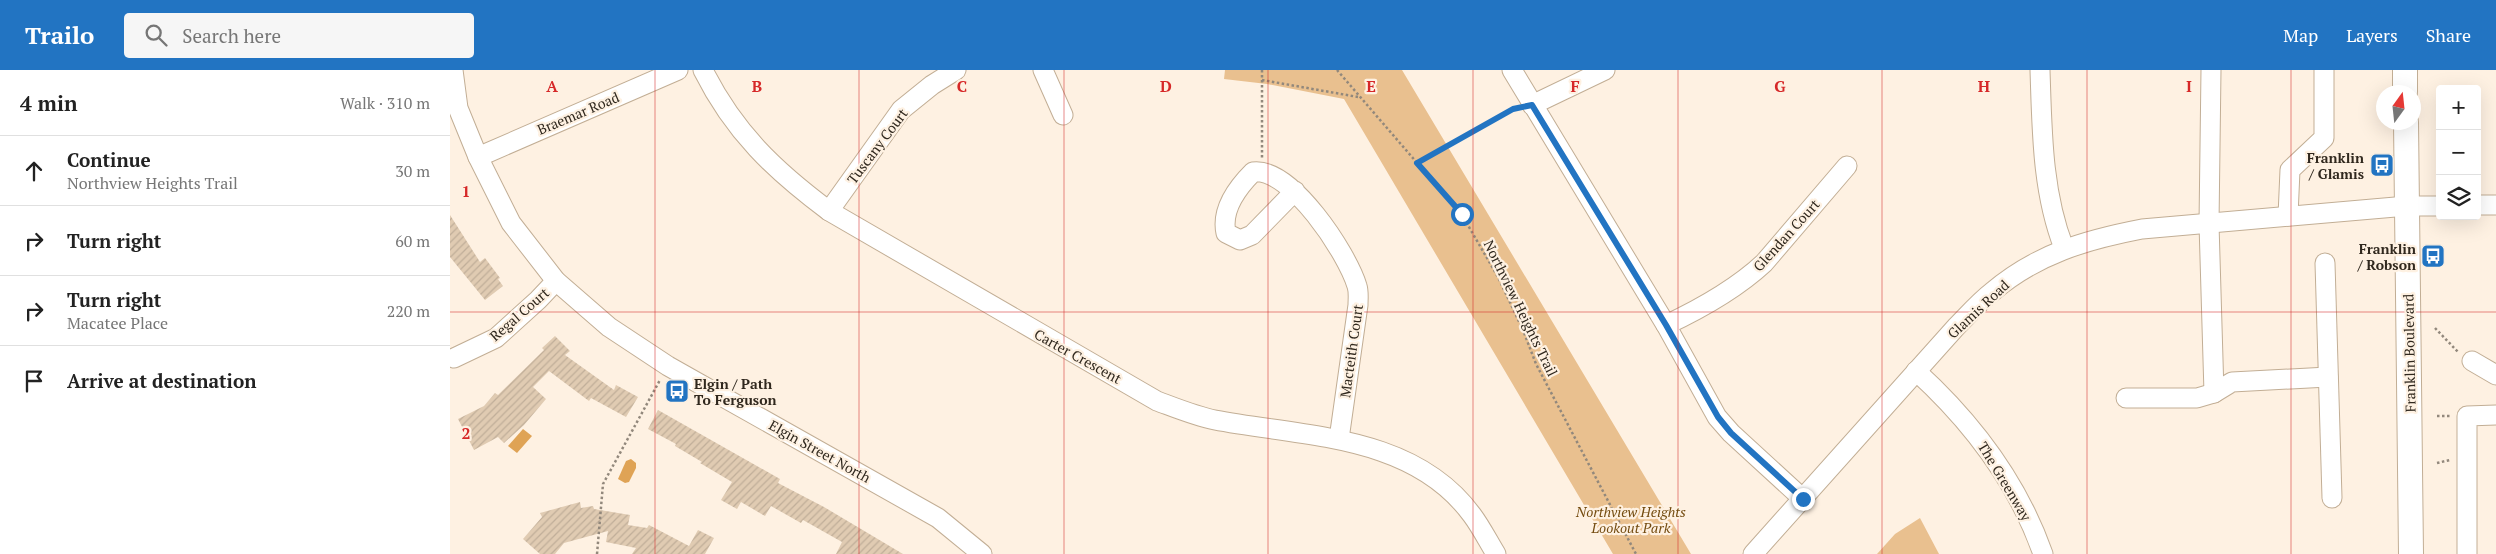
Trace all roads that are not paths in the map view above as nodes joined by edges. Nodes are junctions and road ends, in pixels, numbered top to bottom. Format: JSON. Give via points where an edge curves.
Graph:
{"nodes":[{"id":1,"x":453,"y":70,"type":"edge"},
{"id":2,"x":678,"y":70,"type":"edge"},
{"id":3,"x":703,"y":70,"type":"edge"},
{"id":4,"x":956,"y":70,"type":"edge"},
{"id":5,"x":1043,"y":70,"type":"edge"},
{"id":6,"x":1512,"y":70,"type":"edge"},
{"id":7,"x":1605,"y":70,"type":"edge"},
{"id":8,"x":2040,"y":70,"type":"edge"},
{"id":9,"x":2211,"y":70,"type":"edge"},
{"id":10,"x":2324,"y":70,"type":"edge"},
{"id":11,"x":2405,"y":70,"type":"edge"},
{"id":12,"x":2405,"y":85,"type":"edge"},
{"id":13,"x":1532,"y":105,"type":"junction"},
{"id":14,"x":1063,"y":115,"type":"dead end"},
{"id":15,"x":2406,"y":130,"type":"edge"},
{"id":16,"x":478,"y":157,"type":"junction"},
{"id":17,"x":1847,"y":166,"type":"dead end"},
{"id":18,"x":1296,"y":192,"type":"junction"},
{"id":19,"x":2481,"y":205,"type":"edge"},
{"id":20,"x":2496,"y":205,"type":"edge"},
{"id":21,"x":2407,"y":206,"type":"junction"},
{"id":22,"x":2436,"y":206,"type":"edge"},
{"id":23,"x":828,"y":211,"type":"junction"},
{"id":24,"x":2288,"y":216,"type":"junction"},
{"id":25,"x":2209,"y":224,"type":"junction"},
{"id":26,"x":2064,"y":248,"type":"junction"},
{"id":27,"x":2325,"y":263,"type":"dead end"},
{"id":28,"x":556,"y":281,"type":"junction"},
{"id":29,"x":1666,"y":325,"type":"junction"},
{"id":30,"x":454,"y":358,"type":"dead end"},
{"id":31,"x":2472,"y":361,"type":"road end"},
{"id":32,"x":1916,"y":371,"type":"junction"},
{"id":33,"x":2496,"y":375,"type":"edge"},
{"id":34,"x":2328,"y":377,"type":"junction"},
{"id":35,"x":2214,"y":393,"type":"junction"},
{"id":36,"x":2126,"y":398,"type":"dead end"},
{"id":37,"x":2496,"y":415,"type":"edge"},
{"id":38,"x":1339,"y":439,"type":"junction"},
{"id":39,"x":2332,"y":498,"type":"dead end"},
{"id":40,"x":1803,"y":499,"type":"junction"},
{"id":41,"x":982,"y":554,"type":"edge"},
{"id":42,"x":1496,"y":554,"type":"edge"},
{"id":43,"x":1753,"y":554,"type":"edge"},
{"id":44,"x":2043,"y":554,"type":"edge"},
{"id":45,"x":2411,"y":554,"type":"edge"},
{"id":46,"x":2467,"y":554,"type":"edge"}],
"edges":[{"from":1,"to":16,"type":"street","name":"Elgin Street North","via":[[458,108]]},
{"from":2,"to":16,"type":"street","name":"Braemar Road"},
{"from":3,"to":23,"type":"street","name":"Carter Crescent","via":[[731,117],[758,152]]},
{"from":4,"to":23,"type":"street","name":"Tuscany Court","via":[[901,110]]},
{"from":5,"to":14,"type":"street"},
{"from":6,"to":13,"type":"street"},
{"from":7,"to":13,"type":"street"},
{"from":8,"to":26,"type":"street","via":[[2046,178],[2056,227]]},
{"from":9,"to":25,"type":"street"},
{"from":10,"to":24,"type":"street","via":[[2324,138],[2290,170]]},
{"from":11,"to":12,"type":"main road"},
{"from":13,"to":29,"type":"street"},
{"from":15,"to":21,"type":"main road","name":"Franklin Boulevard"},
{"from":16,"to":28,"type":"street","name":"Elgin Street North","via":[[511,222]]},
{"from":17,"to":29,"type":"street","name":"Glendan Court","via":[[1750,276]]},
{"from":18,"to":18,"type":"street","name":"Macteith Court","via":[[1252,235],[1240,240],[1226,233],[1224,214],[1253,172],[1271,174]]},
{"from":18,"to":38,"type":"street","name":"Macteith Court","via":[[1313,212],[1358,287]]},
{"from":19,"to":20,"type":"street"},
{"from":21,"to":22,"type":"street","name":"Glamis Road"},
{"from":21,"to":24,"type":"street","name":"Glamis Road"},
{"from":21,"to":45,"type":"main road","name":"Franklin Boulevard"},
{"from":23,"to":38,"type":"street","name":"Carter Crescent","via":[[1157,401],[1214,420]]},
{"from":24,"to":25,"type":"street","name":"Glamis Road"},
{"from":25,"to":26,"type":"street","name":"Glamis Road","via":[[2142,229]]},
{"from":25,"to":35,"type":"street"},
{"from":26,"to":32,"type":"street","name":"Glamis Road","via":[[2027,267],[1992,292]]},
{"from":27,"to":34,"type":"street"},
{"from":28,"to":30,"type":"street","name":"Regal Court","via":[[496,338]]},
{"from":28,"to":41,"type":"street","name":"Elgin Street North","via":[[609,327],[668,366],[938,518]]},
{"from":29,"to":40,"type":"street","via":[[1718,417]]},
{"from":31,"to":33,"type":"street"},
{"from":32,"to":40,"type":"street","name":"Glamis Road"},
{"from":32,"to":44,"type":"street","name":"The Greenway","via":[[1987,447],[2021,505]]},
{"from":34,"to":35,"type":"street","via":[[2232,382]]},
{"from":34,"to":39,"type":"street"},
{"from":35,"to":36,"type":"street","via":[[2197,398]]},
{"from":37,"to":46,"type":"street","via":[[2467,416]]},
{"from":38,"to":42,"type":"street","name":"Carter Crescent","via":[[1378,449],[1420,469],[1446,488],[1472,514]]},
{"from":40,"to":43,"type":"street","name":"Glamis Road"}]}
